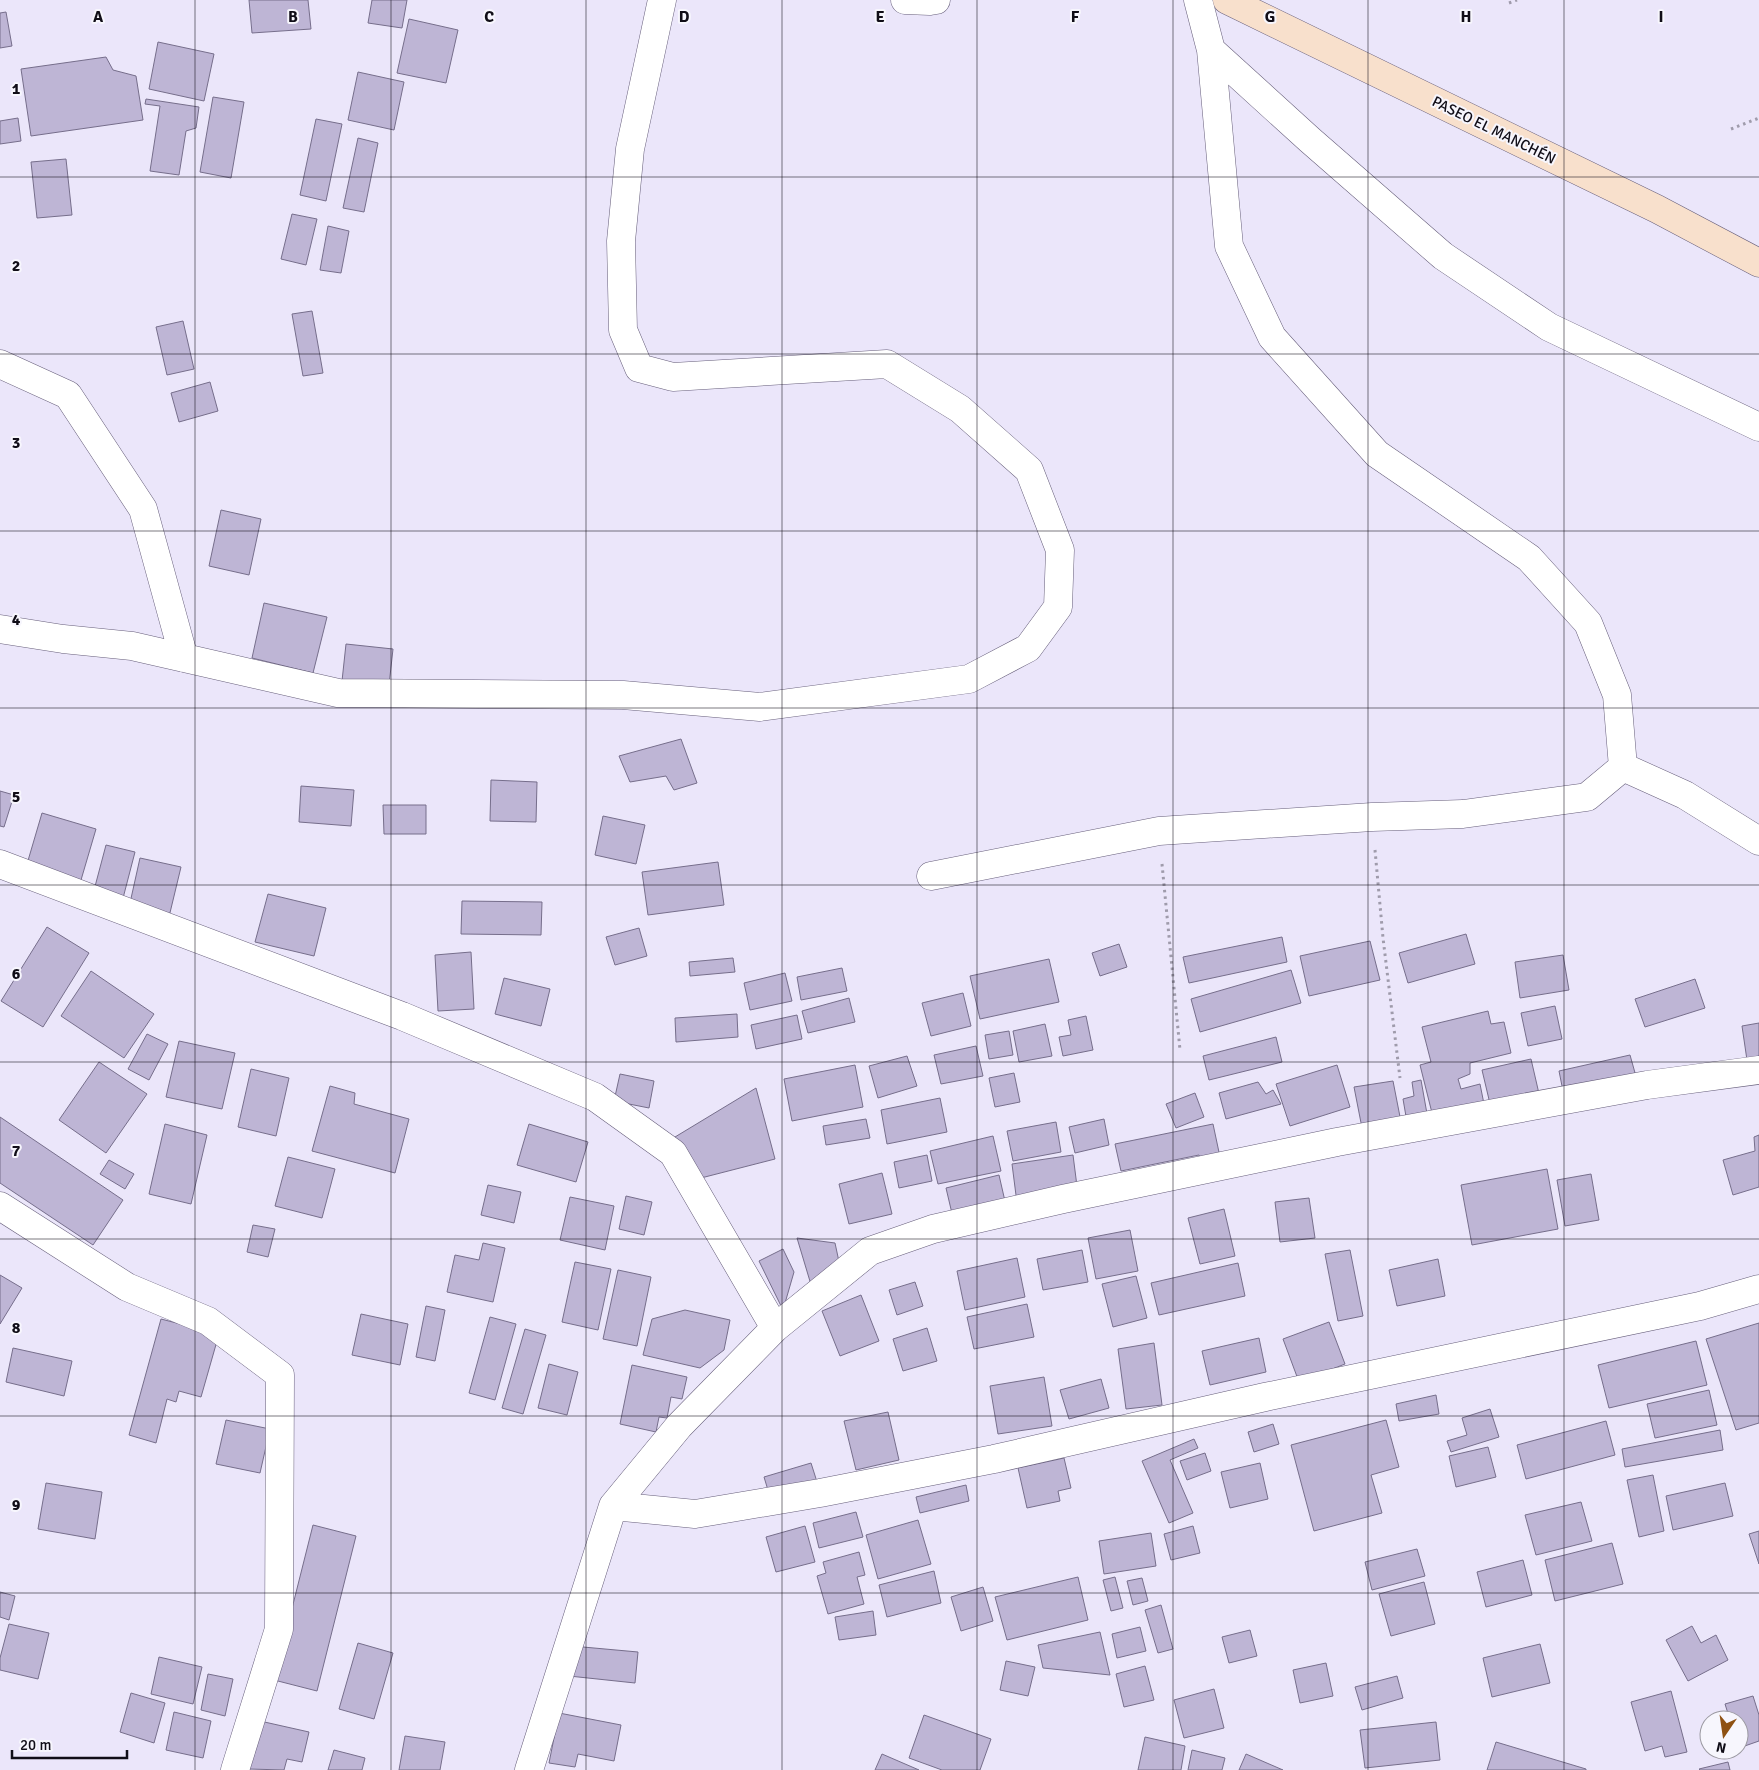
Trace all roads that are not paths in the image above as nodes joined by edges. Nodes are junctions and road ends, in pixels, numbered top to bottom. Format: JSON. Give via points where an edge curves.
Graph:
{"nodes":[{"id":1,"x":662,"y":0,"type":"edge"},
{"id":2,"x":905,"y":0,"type":"edge"},
{"id":3,"x":936,"y":0,"type":"edge"},
{"id":4,"x":1198,"y":0,"type":"edge"},
{"id":5,"x":1227,"y":0,"type":"edge"},
{"id":6,"x":1211,"y":50,"type":"junction"},
{"id":7,"x":1759,"y":263,"type":"edge"},
{"id":8,"x":0,"y":364,"type":"edge"},
{"id":9,"x":1759,"y":427,"type":"edge"},
{"id":10,"x":0,"y":629,"type":"edge"},
{"id":11,"x":184,"y":658,"type":"junction"},
{"id":12,"x":1623,"y":767,"type":"junction"},
{"id":13,"x":1759,"y":841,"type":"edge"},
{"id":14,"x":0,"y":864,"type":"edge"},
{"id":15,"x":931,"y":876,"type":"dead end"},
{"id":16,"x":1759,"y":1070,"type":"edge"},
{"id":17,"x":0,"y":1206,"type":"edge"},
{"id":18,"x":1759,"y":1289,"type":"edge"},
{"id":19,"x":775,"y":1328,"type":"junction"},
{"id":20,"x":613,"y":1506,"type":"junction"},
{"id":21,"x":235,"y":1770,"type":"edge"},
{"id":22,"x":529,"y":1770,"type":"edge"}],
"edges":[{"from":1,"to":11,"type":"street","via":[[630,149],[621,242],[623,330],[638,368],[673,377],[887,364],[960,410],[1028,470],[1060,550],[1058,607],[1028,648],[969,679],[760,708],[623,695],[338,693]]},
{"from":2,"to":3,"type":"street"},
{"from":4,"to":6,"type":"street"},
{"from":5,"to":7,"type":"street","name":"PASEO EL MANCHÉN","via":[[1657,209]]},
{"from":6,"to":9,"type":"street","via":[[1443,256],[1549,327]]},
{"from":6,"to":12,"type":"street","via":[[1229,246],[1272,337],[1377,454],[1529,558],[1588,623],[1617,695]]},
{"from":8,"to":11,"type":"street","via":[[68,395],[143,509]]},
{"from":10,"to":11,"type":"street","via":[[132,646]]},
{"from":12,"to":13,"type":"street","via":[[1685,795]]},
{"from":12,"to":15,"type":"street","via":[[1586,797],[1462,814],[1159,831]]},
{"from":14,"to":19,"type":"street","via":[[402,1016],[595,1097],[673,1152]]},
{"from":16,"to":19,"type":"street","via":[[1647,1085],[1337,1142],[933,1229],[870,1250]]},
{"from":17,"to":21,"type":"street","via":[[127,1287],[208,1321],[280,1375],[279,1629]]},
{"from":18,"to":20,"type":"street","via":[[1700,1306],[1265,1397],[994,1459],[820,1493],[695,1514]]},
{"from":19,"to":20,"type":"street","via":[[680,1426]]},
{"from":20,"to":22,"type":"street"}]}
